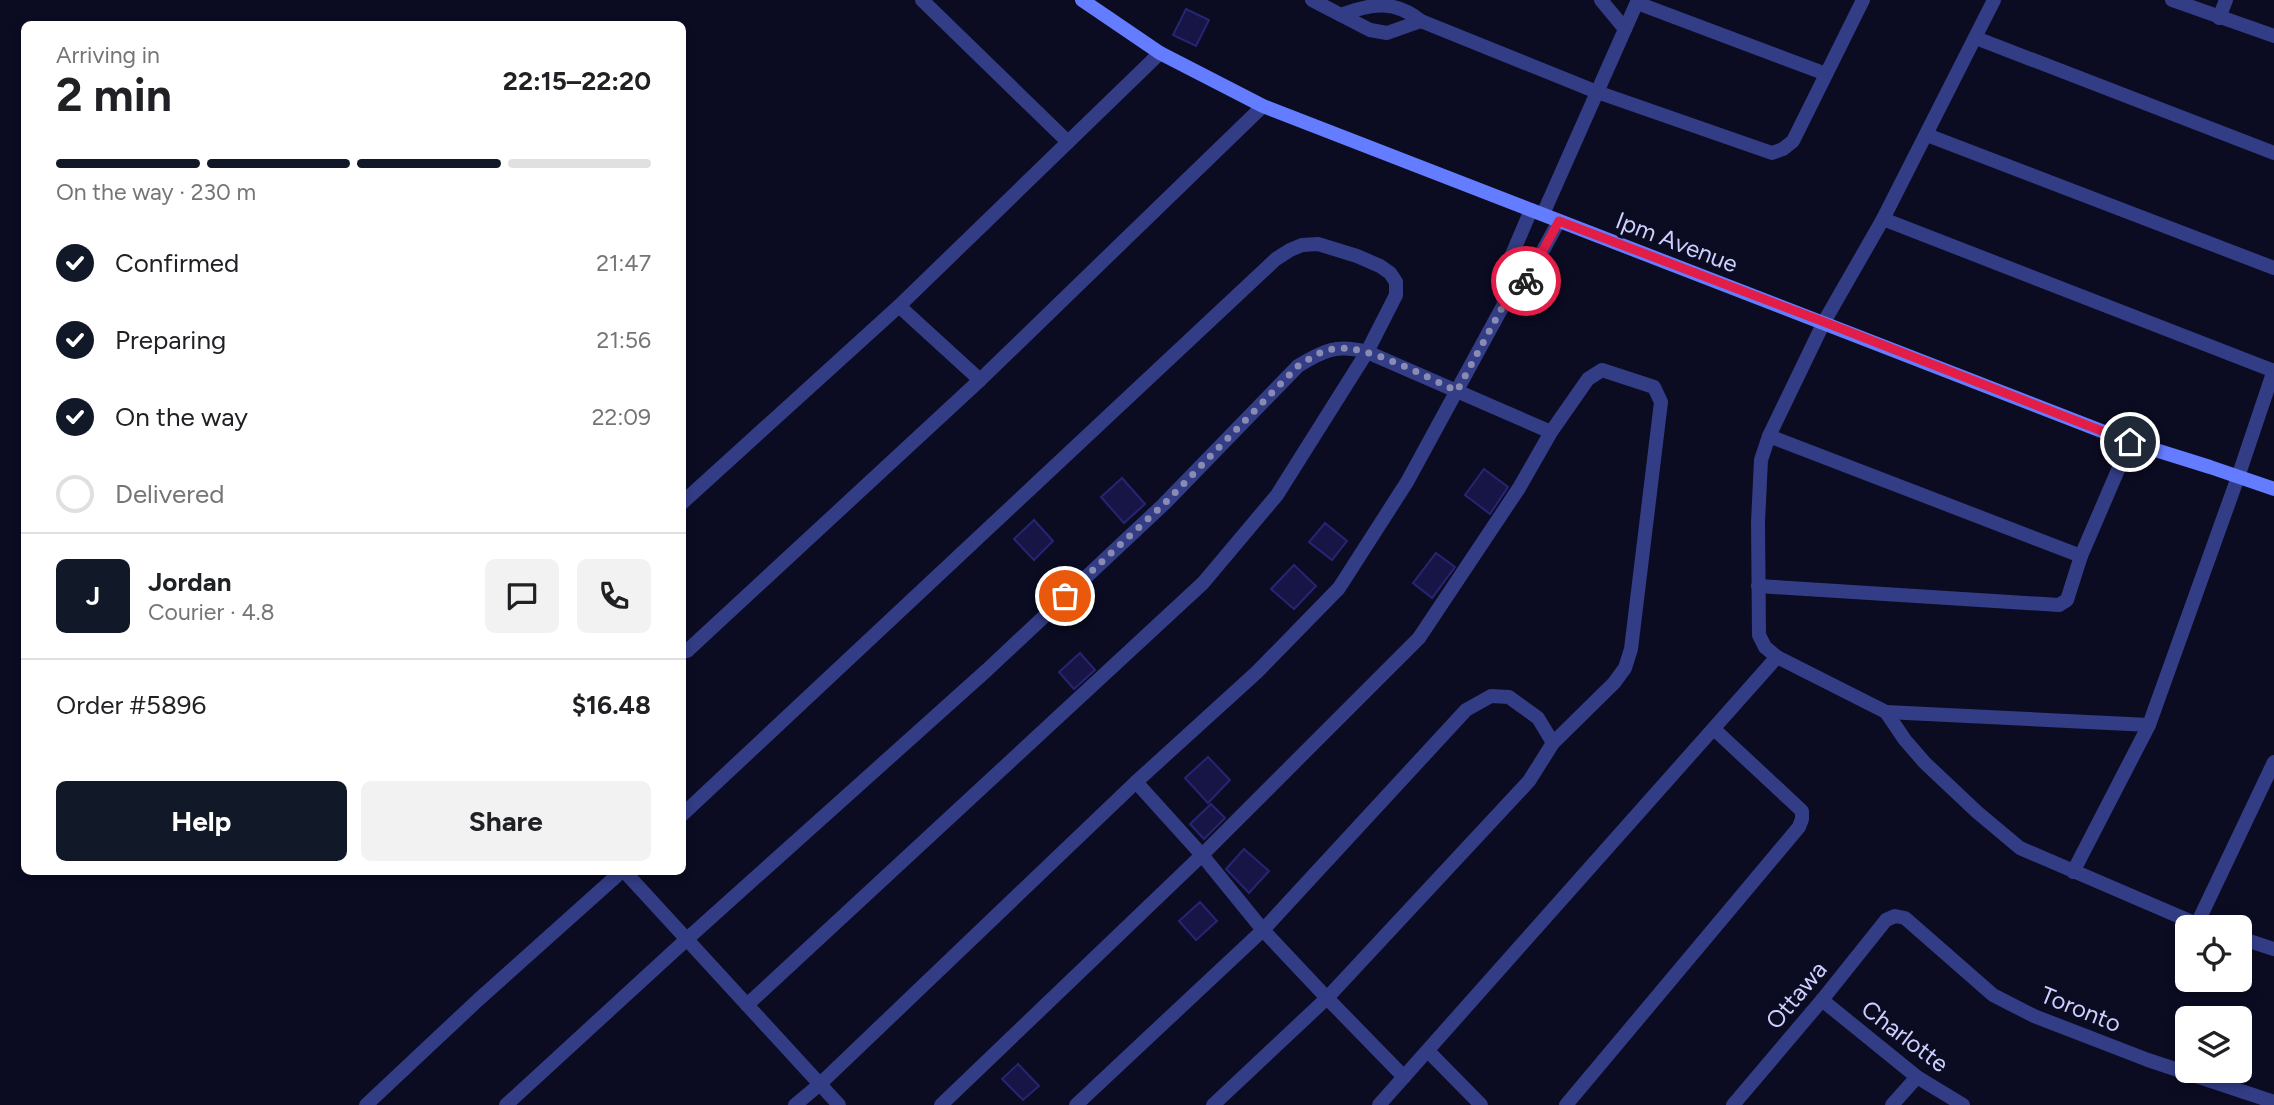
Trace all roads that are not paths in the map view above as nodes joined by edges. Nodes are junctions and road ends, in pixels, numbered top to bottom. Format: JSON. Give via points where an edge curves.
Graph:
{"nodes":[{"id":1,"x":922,"y":0,"type":"edge"},
{"id":2,"x":1082,"y":0,"type":"edge"},
{"id":3,"x":1312,"y":0,"type":"edge"},
{"id":4,"x":1601,"y":0,"type":"edge"},
{"id":5,"x":1863,"y":0,"type":"edge"},
{"id":6,"x":1994,"y":0,"type":"edge"},
{"id":7,"x":2172,"y":0,"type":"edge"},
{"id":8,"x":2226,"y":0,"type":"edge"},
{"id":9,"x":1638,"y":1,"type":"edge"},
{"id":10,"x":1341,"y":15,"type":"junction"},
{"id":11,"x":2219,"y":18,"type":"junction"},
{"id":12,"x":1421,"y":21,"type":"junction"},
{"id":13,"x":1625,"y":29,"type":"junction"},
{"id":14,"x":2274,"y":36,"type":"edge"},
{"id":15,"x":1976,"y":38,"type":"junction"},
{"id":16,"x":1160,"y":53,"type":"junction"},
{"id":17,"x":1826,"y":74,"type":"junction"},
{"id":18,"x":1597,"y":92,"type":"junction"},
{"id":19,"x":1263,"y":106,"type":"junction"},
{"id":20,"x":1927,"y":135,"type":"junction"},
{"id":21,"x":1068,"y":142,"type":"junction"},
{"id":22,"x":2274,"y":153,"type":"edge"},
{"id":23,"x":1537,"y":212,"type":"junction"},
{"id":24,"x":1883,"y":219,"type":"junction"},
{"id":25,"x":1559,"y":221,"type":"junction"},
{"id":26,"x":2274,"y":268,"type":"edge"},
{"id":27,"x":1504,"y":304,"type":"junction"},
{"id":28,"x":899,"y":306,"type":"junction"},
{"id":29,"x":1824,"y":322,"type":"junction"},
{"id":30,"x":1367,"y":352,"type":"junction"},
{"id":31,"x":2274,"y":371,"type":"edge"},
{"id":32,"x":980,"y":380,"type":"junction"},
{"id":33,"x":1457,"y":391,"type":"junction"},
{"id":34,"x":1552,"y":432,"type":"junction"},
{"id":35,"x":1769,"y":436,"type":"junction"},
{"id":36,"x":2130,"y":442,"type":"junction"},
{"id":37,"x":2238,"y":477,"type":"junction"},
{"id":38,"x":2274,"y":489,"type":"edge"},
{"id":39,"x":686,"y":499,"type":"edge"},
{"id":40,"x":2081,"y":556,"type":"junction"},
{"id":41,"x":1758,"y":586,"type":"junction"},
{"id":42,"x":686,"y":649,"type":"edge"},
{"id":43,"x":1777,"y":657,"type":"junction"},
{"id":44,"x":1886,"y":712,"type":"junction"},
{"id":45,"x":2149,"y":725,"type":"junction"},
{"id":46,"x":1714,"y":729,"type":"junction"},
{"id":47,"x":1553,"y":743,"type":"junction"},
{"id":48,"x":2274,"y":762,"type":"edge"},
{"id":49,"x":1136,"y":782,"type":"junction"},
{"id":50,"x":686,"y":811,"type":"edge"},
{"id":51,"x":1202,"y":855,"type":"junction"},
{"id":52,"x":2074,"y":872,"type":"junction"},
{"id":53,"x":620,"y":875,"type":"edge"},
{"id":54,"x":626,"y":875,"type":"edge"},
{"id":55,"x":2176,"y":915,"type":"edge"},
{"id":56,"x":2207,"y":915,"type":"edge"},
{"id":57,"x":1895,"y":916,"type":"joint"},
{"id":58,"x":1263,"y":930,"type":"junction"},
{"id":59,"x":687,"y":939,"type":"junction"},
{"id":60,"x":2252,"y":942,"type":"edge"},
{"id":61,"x":2274,"y":949,"type":"edge"},
{"id":62,"x":1327,"y":998,"type":"junction"},
{"id":63,"x":1822,"y":1000,"type":"junction"},
{"id":64,"x":747,"y":1005,"type":"junction"},
{"id":65,"x":1428,"y":1051,"type":"junction"},
{"id":66,"x":1404,"y":1077,"type":"junction"},
{"id":67,"x":1917,"y":1077,"type":"junction"},
{"id":68,"x":820,"y":1084,"type":"junction"},
{"id":69,"x":2274,"y":1101,"type":"edge"},
{"id":70,"x":366,"y":1105,"type":"edge"},
{"id":71,"x":506,"y":1105,"type":"edge"},
{"id":72,"x":795,"y":1105,"type":"edge"},
{"id":73,"x":839,"y":1105,"type":"edge"},
{"id":74,"x":941,"y":1105,"type":"edge"},
{"id":75,"x":1076,"y":1105,"type":"edge"},
{"id":76,"x":1213,"y":1105,"type":"edge"},
{"id":77,"x":1379,"y":1105,"type":"edge"},
{"id":78,"x":1481,"y":1105,"type":"edge"},
{"id":79,"x":1566,"y":1105,"type":"edge"},
{"id":80,"x":1733,"y":1105,"type":"edge"},
{"id":81,"x":1892,"y":1105,"type":"edge"},
{"id":82,"x":1963,"y":1105,"type":"edge"}],
"edges":[{"from":1,"to":21,"type":"street"},
{"from":2,"to":16,"type":"street","name":"Ipm Avenue"},
{"from":3,"to":10,"type":"street"},
{"from":4,"to":13,"type":"street"},
{"from":5,"to":17,"type":"street"},
{"from":6,"to":15,"type":"street"},
{"from":7,"to":11,"type":"street"},
{"from":8,"to":11,"type":"street"},
{"from":9,"to":13,"type":"street"},
{"from":9,"to":17,"type":"street"},
{"from":10,"to":12,"type":"street","via":[[1387,33]]},
{"from":10,"to":12,"type":"street","via":[[1367,4],[1391,4],[1410,10]]},
{"from":11,"to":14,"type":"street"},
{"from":12,"to":18,"type":"street"},
{"from":13,"to":18,"type":"street"},
{"from":15,"to":20,"type":"street"},
{"from":15,"to":22,"type":"street"},
{"from":16,"to":19,"type":"street","name":"Ipm Avenue"},
{"from":16,"to":21,"type":"street"},
{"from":17,"to":18,"type":"street","via":[[1793,141],[1772,153]]},
{"from":18,"to":23,"type":"street"},
{"from":19,"to":23,"type":"street","name":"Ipm Avenue"},
{"from":19,"to":32,"type":"street"},
{"from":20,"to":24,"type":"street"},
{"from":20,"to":26,"type":"street"},
{"from":21,"to":28,"type":"street"},
{"from":23,"to":25,"type":"street","name":"Ipm Avenue"},
{"from":23,"to":27,"type":"street","via":[[1502,278]]},
{"from":24,"to":29,"type":"street"},
{"from":24,"to":31,"type":"street"},
{"from":25,"to":27,"type":"street","via":[[1523,287]]},
{"from":25,"to":29,"type":"street","name":"Ipm Avenue"},
{"from":27,"to":33,"type":"street"},
{"from":28,"to":32,"type":"street"},
{"from":28,"to":39,"type":"street"},
{"from":29,"to":35,"type":"street"},
{"from":29,"to":36,"type":"street","name":"Ipm Avenue"},
{"from":30,"to":33,"type":"street"},
{"from":30,"to":50,"type":"street","via":[[1396,295],[1390,273],[1318,244],[1302,245],[1276,259]]},
{"from":30,"to":59,"type":"street","via":[[1334,348],[1298,366],[1164,504],[987,670]]},
{"from":30,"to":64,"type":"street","via":[[1277,495],[1203,583]]},
{"from":31,"to":37,"type":"street"},
{"from":32,"to":42,"type":"street"},
{"from":33,"to":34,"type":"street"},
{"from":33,"to":49,"type":"street","via":[[1407,482],[1339,588],[1257,672]]},
{"from":34,"to":47,"type":"street","via":[[1588,379],[1602,370],[1654,387],[1661,402],[1628,659],[1614,683]]},
{"from":34,"to":51,"type":"street","via":[[1419,638]]},
{"from":35,"to":40,"type":"street"},
{"from":35,"to":41,"type":"street","via":[[1761,460]]},
{"from":36,"to":37,"type":"street","name":"Ipm Avenue"},
{"from":36,"to":40,"type":"street"},
{"from":37,"to":38,"type":"street","name":"Ipm Avenue"},
{"from":37,"to":45,"type":"street"},
{"from":40,"to":41,"type":"street","via":[[2067,600],[2059,605]]},
{"from":41,"to":43,"type":"street","via":[[1759,635]]},
{"from":43,"to":44,"type":"street"},
{"from":43,"to":46,"type":"street"},
{"from":44,"to":45,"type":"street"},
{"from":44,"to":52,"type":"street","via":[[1925,763],[1977,812],[2020,848]]},
{"from":45,"to":52,"type":"street"},
{"from":46,"to":65,"type":"street"},
{"from":46,"to":79,"type":"street","via":[[1802,811],[1799,827]]},
{"from":47,"to":58,"type":"street","via":[[1538,719],[1509,696],[1491,696],[1466,710]]},
{"from":47,"to":62,"type":"street","via":[[1529,781]]},
{"from":48,"to":56,"type":"street"},
{"from":49,"to":51,"type":"street"},
{"from":49,"to":68,"type":"street"},
{"from":51,"to":58,"type":"street"},
{"from":51,"to":74,"type":"street"},
{"from":52,"to":55,"type":"street"},
{"from":53,"to":70,"type":"street"},
{"from":54,"to":59,"type":"street"},
{"from":57,"to":63,"type":"street","name":"Ottawa","via":[[1886,920]]},
{"from":57,"to":69,"type":"street","name":"Toronto","via":[[1905,918],[1993,995],[2034,1016]]},
{"from":58,"to":62,"type":"street"},
{"from":58,"to":75,"type":"street"},
{"from":59,"to":64,"type":"street"},
{"from":59,"to":71,"type":"street"},
{"from":60,"to":61,"type":"street"},
{"from":62,"to":66,"type":"street"},
{"from":62,"to":76,"type":"street"},
{"from":63,"to":67,"type":"street","name":"Charlotte"},
{"from":63,"to":80,"type":"street","name":"Ottawa"},
{"from":64,"to":68,"type":"street"},
{"from":65,"to":66,"type":"street"},
{"from":65,"to":78,"type":"street"},
{"from":66,"to":77,"type":"street"},
{"from":67,"to":81,"type":"street"},
{"from":67,"to":82,"type":"street","name":"Charlotte"},
{"from":68,"to":72,"type":"street"},
{"from":68,"to":73,"type":"street"}]}
